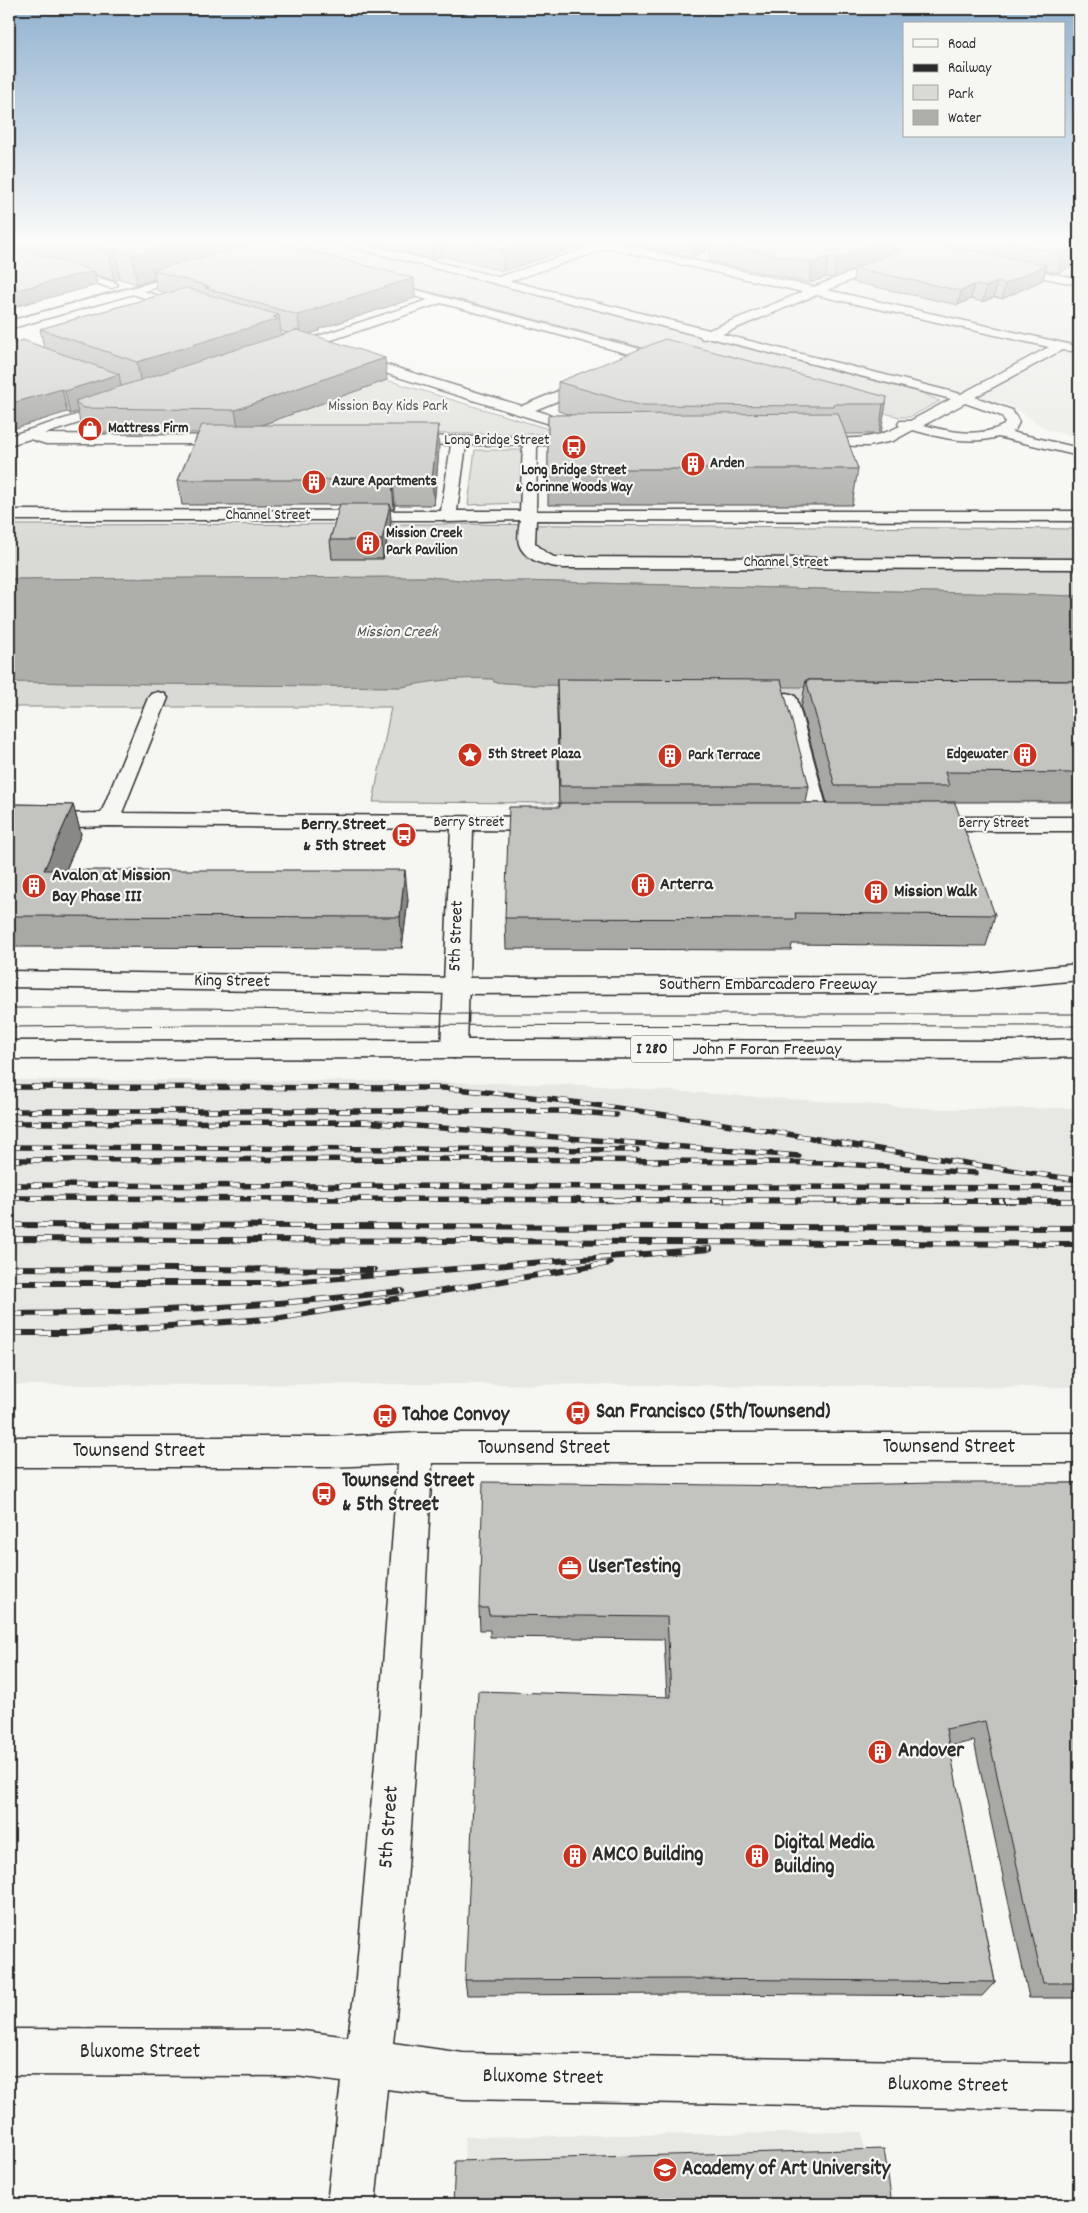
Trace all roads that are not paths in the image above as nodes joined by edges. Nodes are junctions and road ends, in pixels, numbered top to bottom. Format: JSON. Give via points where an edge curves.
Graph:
{"nodes":[{"id":1,"x":300,"y":342,"type":"edge"},
{"id":2,"x":311,"y":342,"type":"edge"},
{"id":3,"x":599,"y":342,"type":"edge"},
{"id":4,"x":741,"y":342,"type":"edge"},
{"id":5,"x":1044,"y":342,"type":"edge"},
{"id":6,"x":306,"y":344,"type":"junction"},
{"id":7,"x":1061,"y":346,"type":"junction"},
{"id":8,"x":674,"y":349,"type":"edge"},
{"id":9,"x":1079,"y":350,"type":"edge"},
{"id":10,"x":274,"y":354,"type":"edge"},
{"id":11,"x":654,"y":357,"type":"junction"},
{"id":12,"x":682,"y":364,"type":"edge"},
{"id":13,"x":633,"y":365,"type":"edge"},
{"id":14,"x":607,"y":376,"type":"edge"},
{"id":15,"x":964,"y":399,"type":"junction"},
{"id":16,"x":125,"y":403,"type":"edge"},
{"id":17,"x":522,"y":411,"type":"junction"},
{"id":18,"x":892,"y":421,"type":"dead end"},
{"id":19,"x":912,"y":426,"type":"junction"},
{"id":20,"x":1004,"y":430,"type":"junction"},
{"id":21,"x":31,"y":434,"type":"junction"},
{"id":22,"x":246,"y":440,"type":"edge"},
{"id":23,"x":383,"y":440,"type":"edge"},
{"id":24,"x":459,"y":440,"type":"junction"},
{"id":25,"x":530,"y":441,"type":"junction"},
{"id":26,"x":9,"y":442,"type":"edge"},
{"id":27,"x":798,"y":442,"type":"edge"},
{"id":28,"x":1079,"y":446,"type":"edge"},
{"id":29,"x":1079,"y":452,"type":"edge"},
{"id":30,"x":9,"y":515,"type":"edge"},
{"id":31,"x":448,"y":516,"type":"junction"},
{"id":32,"x":528,"y":516,"type":"junction"},
{"id":33,"x":1079,"y":516,"type":"edge"},
{"id":34,"x":1079,"y":564,"type":"edge"},
{"id":35,"x":158,"y":698,"type":"dead end"},
{"id":36,"x":788,"y":700,"type":"edge"},
{"id":37,"x":109,"y":819,"type":"junction"},
{"id":38,"x":9,"y":822,"type":"edge"},
{"id":39,"x":462,"y":824,"type":"junction"},
{"id":40,"x":563,"y":824,"type":"edge"},
{"id":41,"x":820,"y":824,"type":"edge"},
{"id":42,"x":902,"y":824,"type":"edge"},
{"id":43,"x":1079,"y":824,"type":"edge"},
{"id":44,"x":1079,"y":972,"type":"edge"},
{"id":45,"x":9,"y":979,"type":"edge"},
{"id":46,"x":456,"y":986,"type":"junction"},
{"id":47,"x":1079,"y":1048,"type":"edge"},
{"id":48,"x":454,"y":1049,"type":"junction"},
{"id":49,"x":9,"y":1050,"type":"edge"},
{"id":50,"x":416,"y":1448,"type":"junction"},
{"id":51,"x":1079,"y":1448,"type":"edge"},
{"id":52,"x":9,"y":1452,"type":"edge"},
{"id":53,"x":9,"y":2052,"type":"edge"},
{"id":54,"x":368,"y":2063,"type":"junction"},
{"id":55,"x":1079,"y":2087,"type":"edge"},
{"id":56,"x":352,"y":2204,"type":"edge"}],
"edges":[{"from":1,"to":6,"type":"main road"},
{"from":2,"to":6,"type":"main road"},
{"from":3,"to":11,"type":"main road"},
{"from":4,"to":15,"type":"main road"},
{"from":5,"to":7,"type":"main road"},
{"from":6,"to":10,"type":"main road"},
{"from":6,"to":17,"type":"main road"},
{"from":7,"to":9,"type":"main road"},
{"from":7,"to":15,"type":"main road"},
{"from":8,"to":11,"type":"main road"},
{"from":11,"to":12,"type":"main road"},
{"from":11,"to":13,"type":"main road"},
{"from":14,"to":17,"type":"main road"},
{"from":15,"to":19,"type":"main road"},
{"from":15,"to":20,"type":"main road","via":[[1006,413],[1012,422]]},
{"from":16,"to":21,"type":"main road"},
{"from":17,"to":25,"type":"main road","name":"Long Bridge Street","via":[[597,434],[601,441]]},
{"from":18,"to":19,"type":"main road"},
{"from":19,"to":20,"type":"main road","via":[[958,436],[985,436]]},
{"from":19,"to":27,"type":"main road","via":[[879,441]]},
{"from":20,"to":28,"type":"main road"},
{"from":20,"to":29,"type":"main road"},
{"from":21,"to":22,"type":"main road","via":[[46,440]]},
{"from":21,"to":26,"type":"main road"},
{"from":23,"to":24,"type":"main road","name":"Long Bridge Street"},
{"from":24,"to":25,"type":"main road","name":"Long Bridge Street"},
{"from":24,"to":31,"type":"main road"},
{"from":25,"to":32,"type":"main road"},
{"from":30,"to":31,"type":"main road","name":"Channel Street"},
{"from":31,"to":32,"type":"main road","name":"Channel Street"},
{"from":32,"to":33,"type":"main road","name":"Channel Street"},
{"from":32,"to":34,"type":"main road","name":"Channel Street","via":[[527,544],[546,561]]},
{"from":35,"to":37,"type":"main road"},
{"from":36,"to":41,"type":"main road"},
{"from":37,"to":38,"type":"main road","name":"Berry Street"},
{"from":37,"to":39,"type":"main road","name":"Berry Street"},
{"from":39,"to":40,"type":"main road","name":"Berry Street"},
{"from":39,"to":46,"type":"main road","name":"5th Street"},
{"from":42,"to":43,"type":"main road","name":"Berry Street"},
{"from":44,"to":46,"type":"main road","name":"Southern Embarcadero Freeway","via":[[976,982]]},
{"from":45,"to":46,"type":"main road","name":"King Street"},
{"from":46,"to":48,"type":"main road","name":"5th Street"},
{"from":47,"to":48,"type":"main road","name":"John F Foran Freeway","number":"I 280"},
{"from":48,"to":49,"type":"main road"},
{"from":50,"to":51,"type":"main road","name":"Townsend Street"},
{"from":50,"to":52,"type":"main road","name":"Townsend Street","via":[[320,1452]]},
{"from":50,"to":54,"type":"main road","name":"5th Street","via":[[399,1719],[380,1960]]},
{"from":53,"to":54,"type":"main road","name":"Bluxome Street","via":[[296,2053]]},
{"from":54,"to":55,"type":"main road","name":"Bluxome Street","via":[[463,2076]]},
{"from":54,"to":56,"type":"main road","name":"5th Street"}]}
